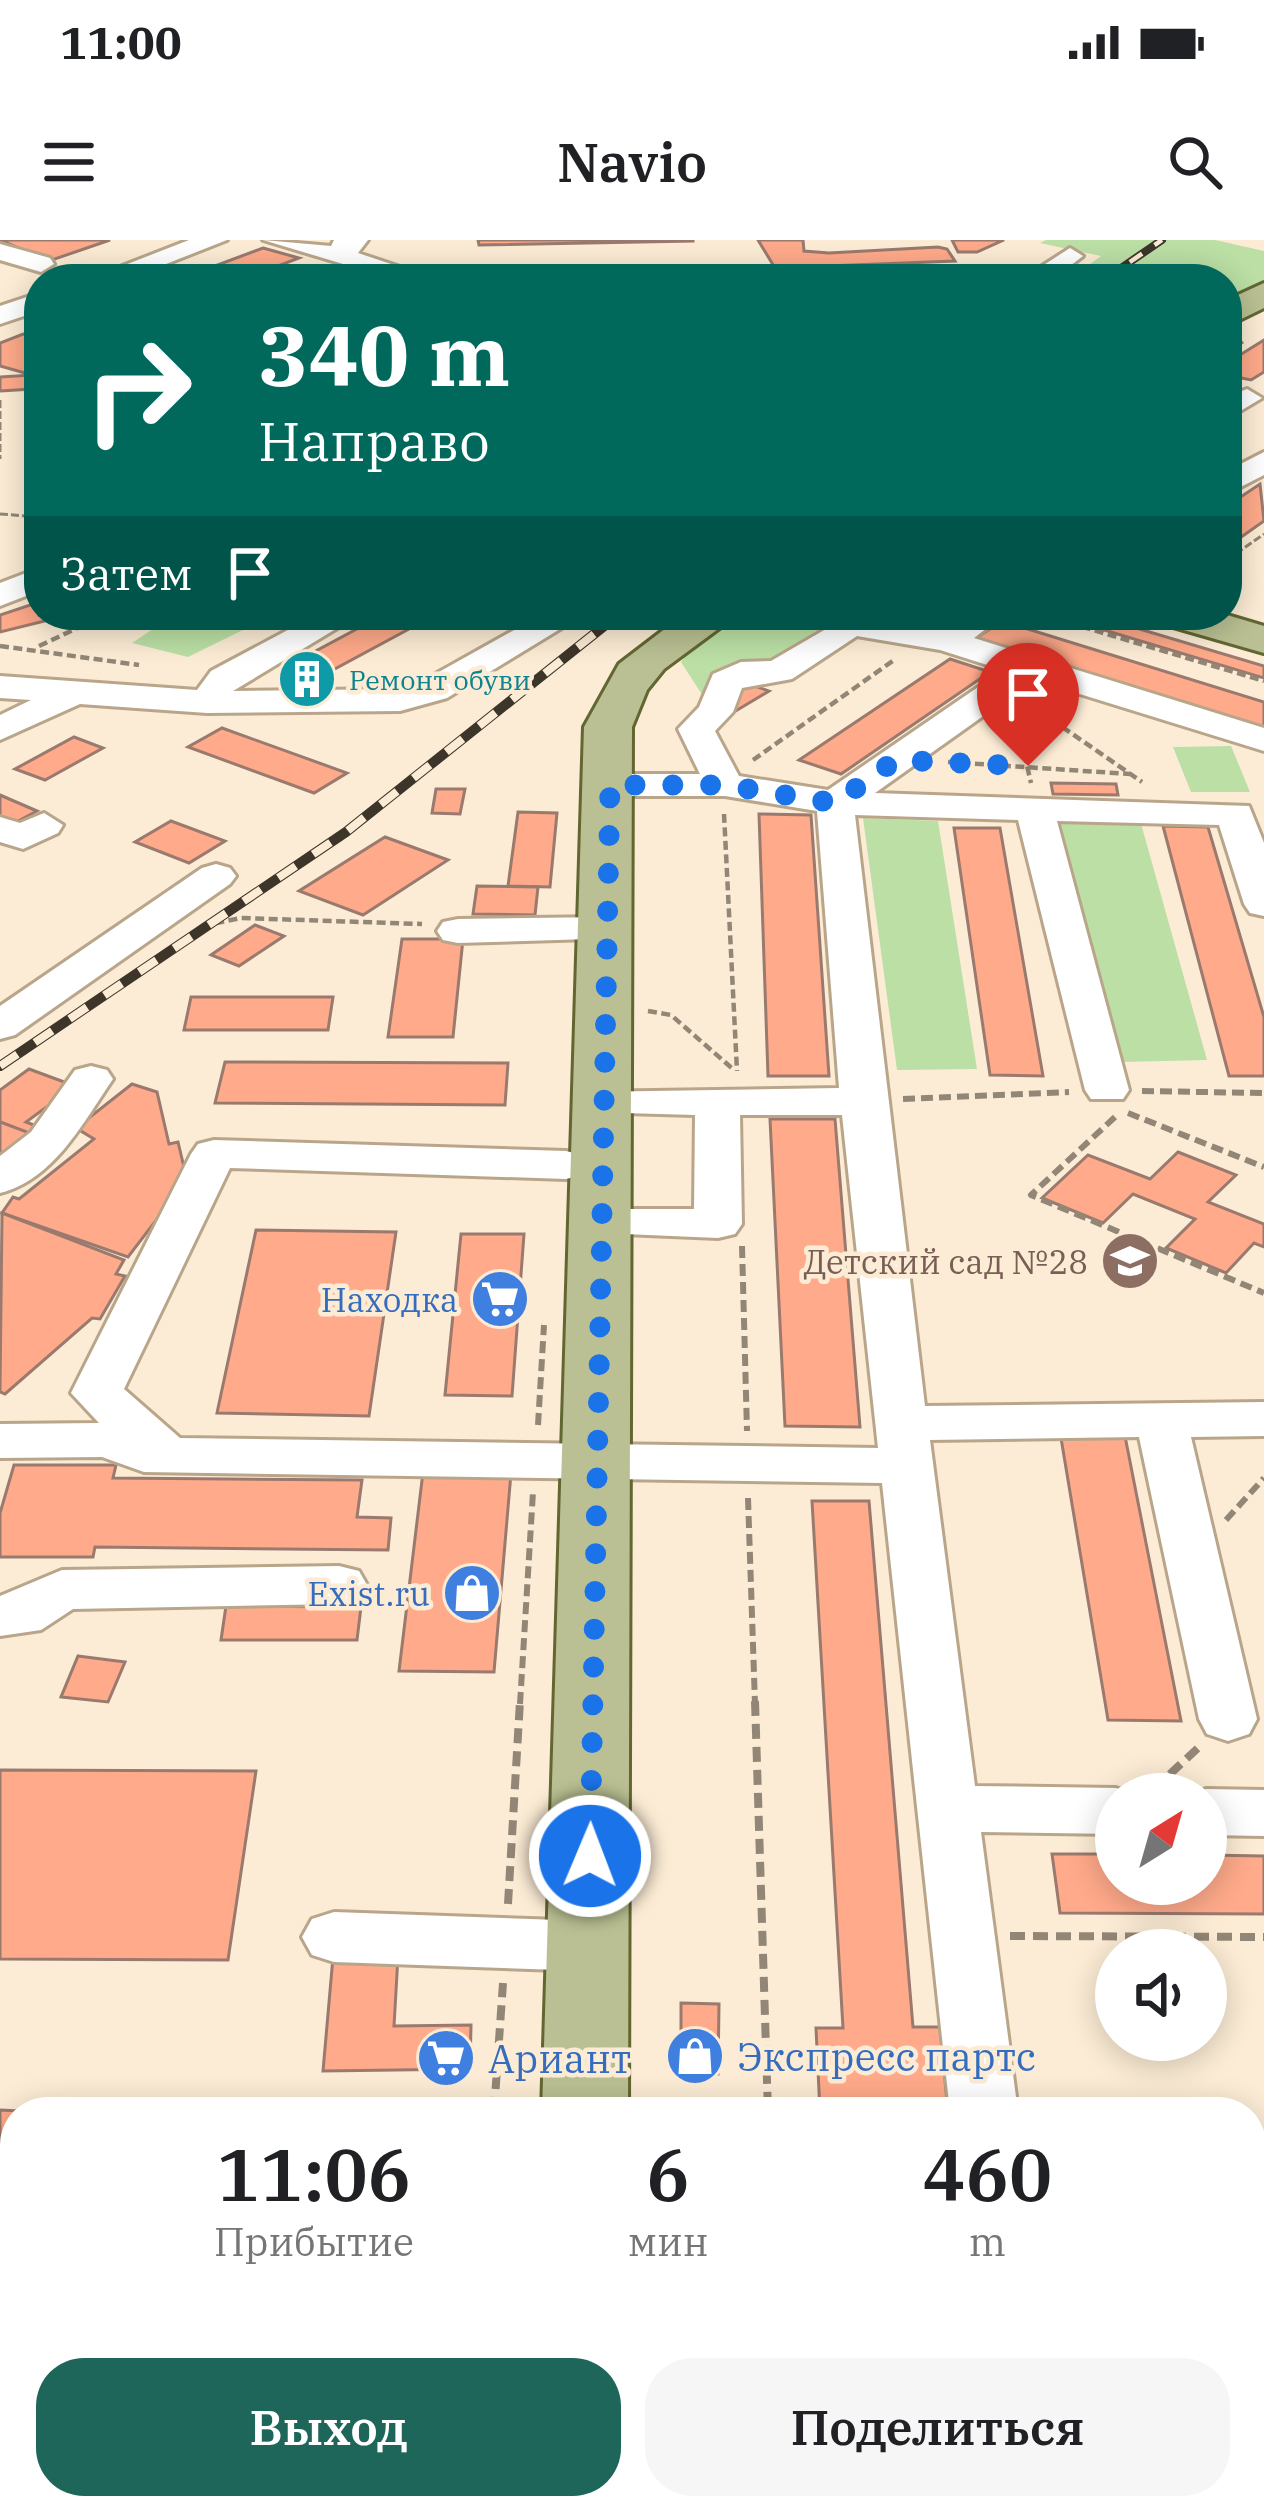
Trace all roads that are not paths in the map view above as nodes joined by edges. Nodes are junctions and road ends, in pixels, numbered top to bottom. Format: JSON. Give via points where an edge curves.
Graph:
{"nodes":[{"id":1,"x":214,"y":240,"type":"edge"},
{"id":2,"x":276,"y":240,"type":"edge"},
{"id":3,"x":350,"y":249,"type":"edge"},
{"id":4,"x":1070,"y":256,"type":"dead end"},
{"id":5,"x":145,"y":264,"type":"edge"},
{"id":6,"x":321,"y":264,"type":"edge"},
{"id":7,"x":386,"y":264,"type":"edge"},
{"id":8,"x":1058,"y":264,"type":"edge"},
{"id":9,"x":314,"y":630,"type":"edge"},
{"id":10,"x":540,"y":630,"type":"edge"},
{"id":11,"x":692,"y":630,"type":"edge"},
{"id":12,"x":843,"y":630,"type":"edge"},
{"id":13,"x":881,"y":630,"type":"edge"},
{"id":14,"x":955,"y":630,"type":"edge"},
{"id":15,"x":1230,"y":630,"type":"edge"},
{"id":16,"x":936,"y":639,"type":"junction"},
{"id":17,"x":1264,"y":640,"type":"edge"},
{"id":18,"x":1011,"y":679,"type":"dead end"},
{"id":19,"x":0,"y":687,"type":"edge"},
{"id":20,"x":71,"y":693,"type":"junction"},
{"id":21,"x":207,"y":703,"type":"junction"},
{"id":22,"x":0,"y":729,"type":"edge"},
{"id":23,"x":1264,"y":740,"type":"edge"},
{"id":24,"x":610,"y":785,"type":"junction"},
{"id":25,"x":724,"y":785,"type":"junction"},
{"id":26,"x":835,"y":803,"type":"junction"},
{"id":27,"x":1035,"y":810,"type":"junction"},
{"id":28,"x":44,"y":825,"type":"dead end"},
{"id":29,"x":0,"y":829,"type":"edge"},
{"id":30,"x":216,"y":877,"type":"dead end"},
{"id":31,"x":1264,"y":904,"type":"edge"},
{"id":32,"x":608,"y":928,"type":"junction"},
{"id":33,"x":458,"y":932,"type":"road end"},
{"id":34,"x":0,"y":1026,"type":"edge"},
{"id":35,"x":91,"y":1078,"type":"dead end"},
{"id":36,"x":1107,"y":1090,"type":"road end"},
{"id":37,"x":730,"y":1092,"type":"junction"},
{"id":38,"x":863,"y":1101,"type":"junction"},
{"id":39,"x":605,"y":1102,"type":"junction"},
{"id":40,"x":0,"y":1179,"type":"edge"},
{"id":41,"x":584,"y":1192,"type":"junction"},
{"id":42,"x":1264,"y":1419,"type":"edge"},
{"id":43,"x":1161,"y":1421,"type":"junction"},
{"id":44,"x":0,"y":1441,"type":"edge"},
{"id":45,"x":904,"y":1444,"type":"junction"},
{"id":46,"x":166,"y":1455,"type":"junction"},
{"id":47,"x":598,"y":1460,"type":"junction"},
{"id":48,"x":339,"y":1585,"type":"dead end"},
{"id":49,"x":0,"y":1616,"type":"edge"},
{"id":50,"x":1228,"y":1718,"type":"road end"},
{"id":51,"x":949,"y":1809,"type":"junction"},
{"id":52,"x":1095,"y":1811,"type":"edge"},
{"id":53,"x":1227,"y":1812,"type":"edge"},
{"id":54,"x":1264,"y":1813,"type":"edge"},
{"id":55,"x":334,"y":1937,"type":"dead end"},
{"id":56,"x":588,"y":1946,"type":"junction"},
{"id":57,"x":585,"y":2097,"type":"edge"},
{"id":58,"x":983,"y":2097,"type":"edge"}],
"edges":[{"from":1,"to":5,"type":"street"},
{"from":2,"to":3,"type":"street"},
{"from":3,"to":6,"type":"street"},
{"from":3,"to":7,"type":"street"},
{"from":4,"to":8,"type":"street"},
{"from":9,"to":21,"type":"street","via":[[224,679]]},
{"from":10,"to":21,"type":"street","via":[[434,690],[400,700]]},
{"from":11,"to":24,"type":"main road","via":[[642,662],[617,694],[608,727]]},
{"from":12,"to":25,"type":"street","via":[[779,671],[726,682],[715,712],[696,729]]},
{"from":13,"to":16,"type":"street"},
{"from":14,"to":16,"type":"street"},
{"from":15,"to":17,"type":"main road"},
{"from":16,"to":23,"type":"street"},
{"from":18,"to":26,"type":"street"},
{"from":19,"to":20,"type":"street"},
{"from":20,"to":21,"type":"street"},
{"from":20,"to":22,"type":"street"},
{"from":24,"to":25,"type":"street"},
{"from":24,"to":32,"type":"main road"},
{"from":25,"to":26,"type":"street"},
{"from":26,"to":27,"type":"street"},
{"from":26,"to":38,"type":"street"},
{"from":27,"to":31,"type":"street","via":[[1235,814]]},
{"from":27,"to":36,"type":"street"},
{"from":28,"to":29,"type":"street","via":[[23,837]]},
{"from":30,"to":34,"type":"street"},
{"from":32,"to":33,"type":"street"},
{"from":32,"to":39,"type":"main road"},
{"from":35,"to":40,"type":"street","via":[[47,1142]]},
{"from":37,"to":38,"type":"street"},
{"from":37,"to":39,"type":"street"},
{"from":37,"to":41,"type":"street","via":[[718,1224]]},
{"from":38,"to":45,"type":"street"},
{"from":39,"to":41,"type":"main road"},
{"from":41,"to":46,"type":"street","via":[[214,1154],[97,1393]]},
{"from":41,"to":47,"type":"main road"},
{"from":42,"to":43,"type":"street"},
{"from":43,"to":45,"type":"street"},
{"from":43,"to":50,"type":"street"},
{"from":44,"to":46,"type":"street","via":[[108,1441]]},
{"from":45,"to":47,"type":"street","via":[[747,1463]]},
{"from":45,"to":51,"type":"street"},
{"from":46,"to":47,"type":"street"},
{"from":47,"to":56,"type":"main road"},
{"from":48,"to":49,"type":"street","via":[[62,1590],[21,1616]]},
{"from":51,"to":52,"type":"street"},
{"from":51,"to":58,"type":"street"},
{"from":53,"to":54,"type":"street"},
{"from":55,"to":56,"type":"street"},
{"from":56,"to":57,"type":"main road"}]}
